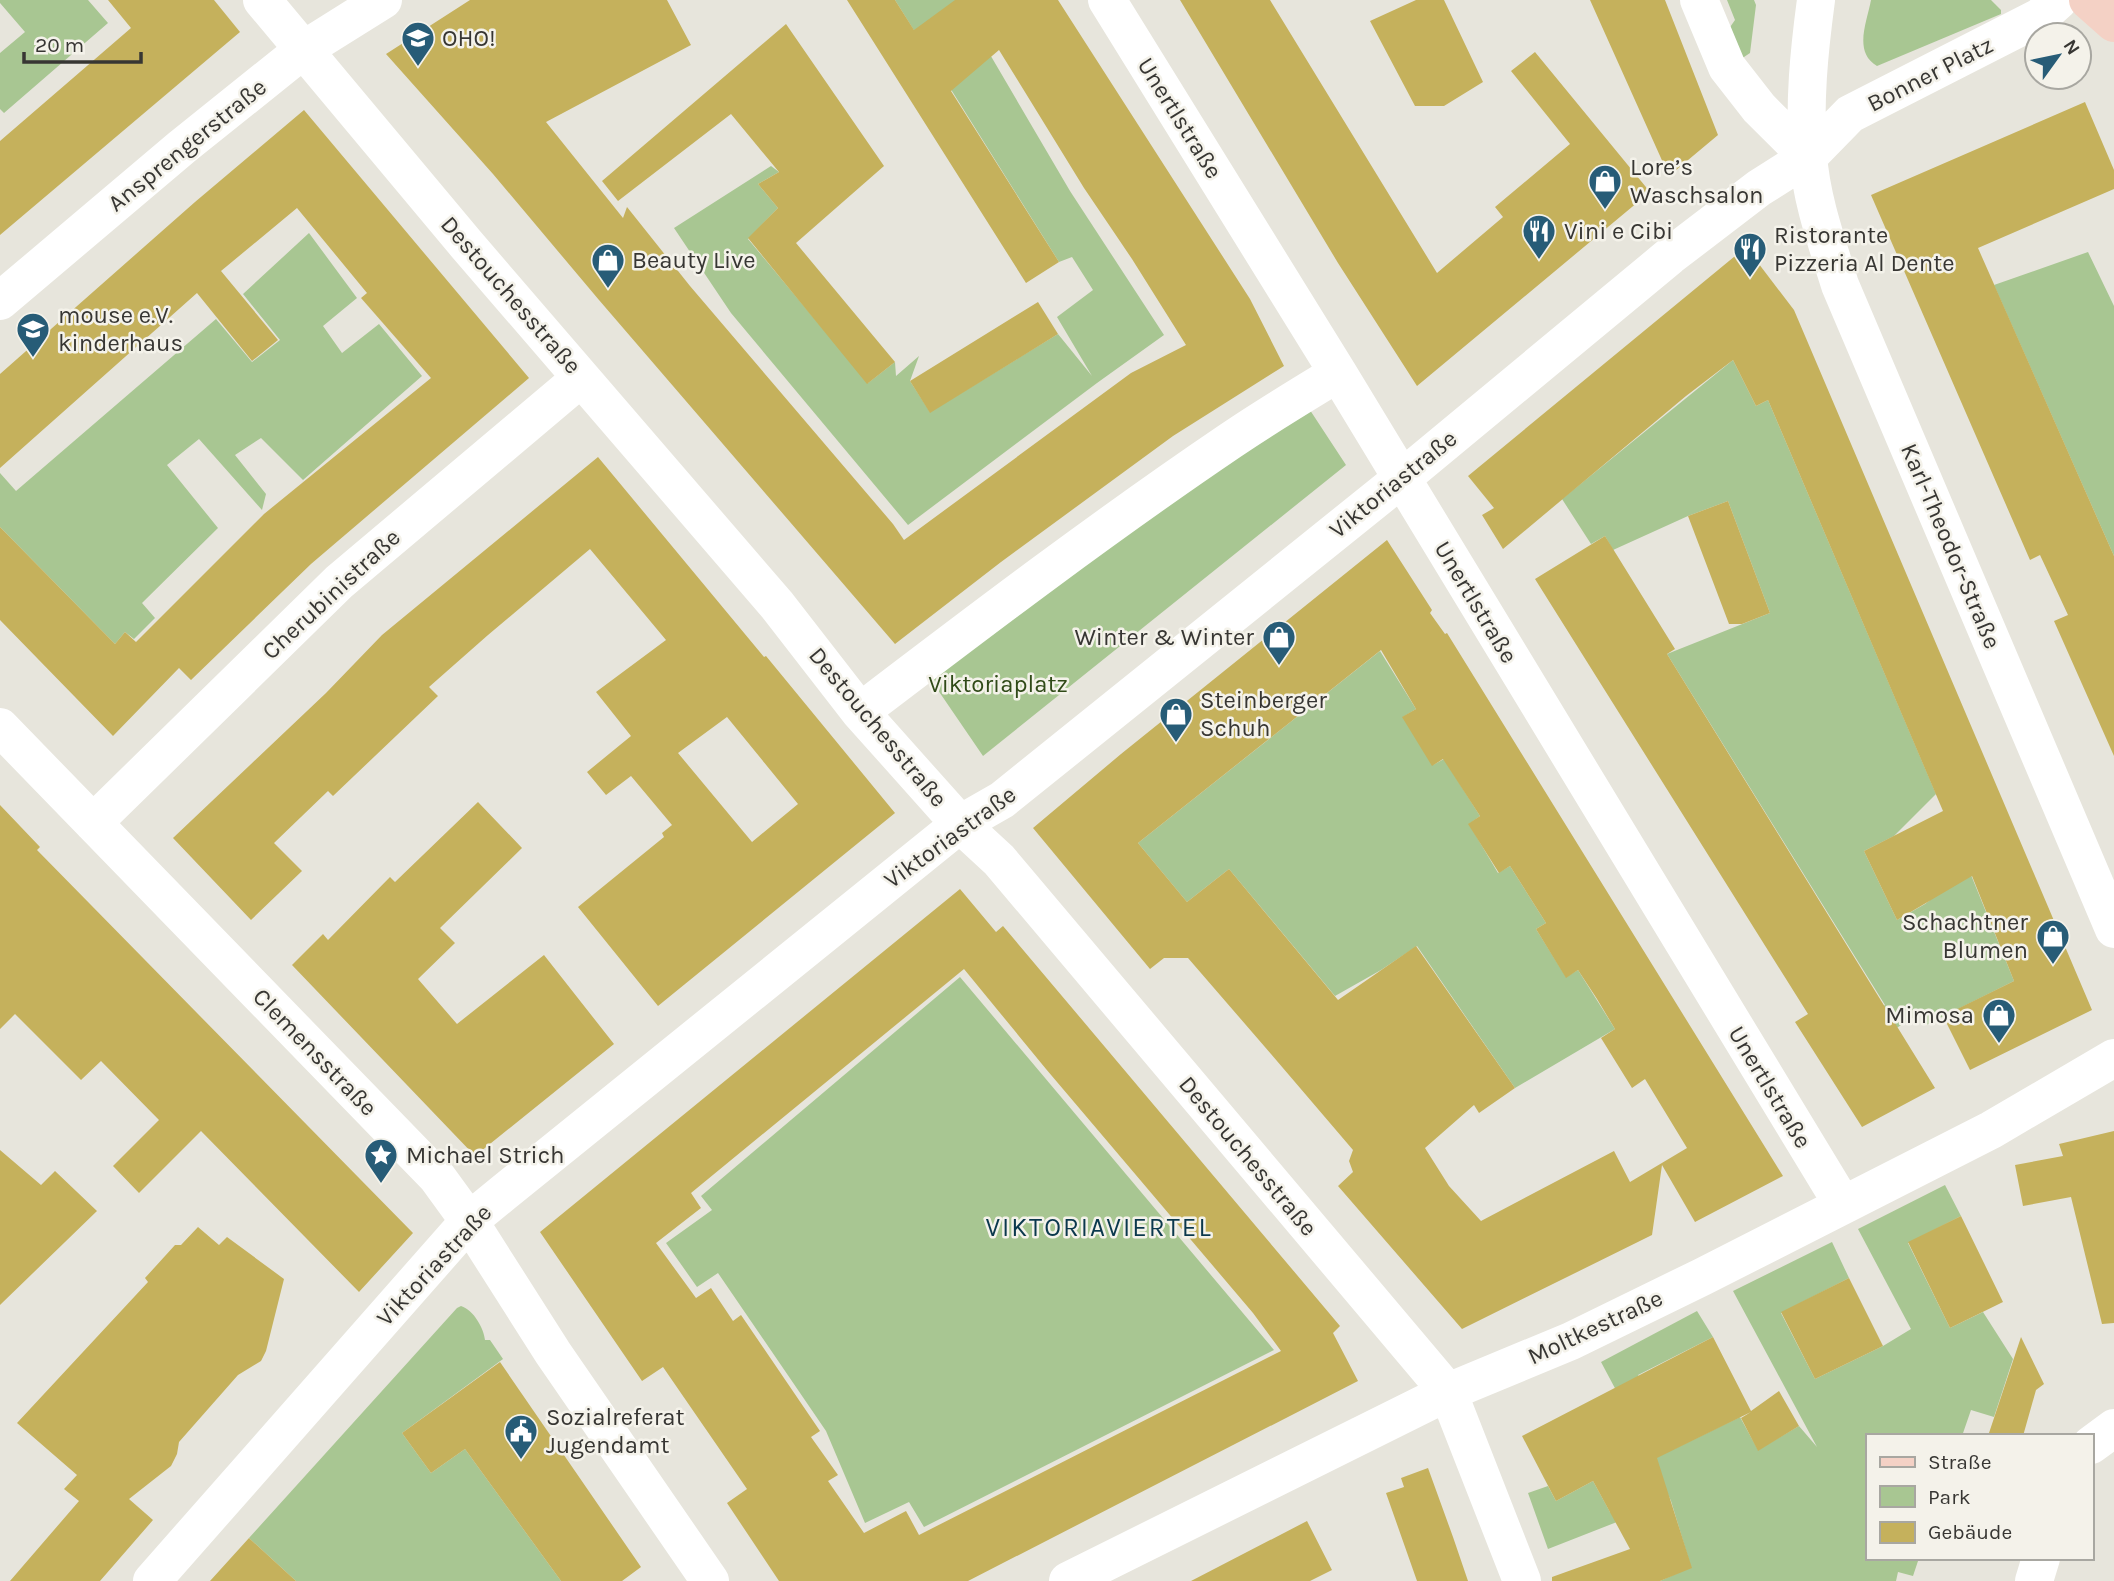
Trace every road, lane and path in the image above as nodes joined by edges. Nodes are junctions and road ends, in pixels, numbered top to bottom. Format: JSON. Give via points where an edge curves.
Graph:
{"nodes":[{"id":1,"x":262,"y":0,"type":"edge"},
{"id":2,"x":383,"y":0,"type":"edge"},
{"id":3,"x":1107,"y":0,"type":"edge"},
{"id":4,"x":1699,"y":0,"type":"edge"},
{"id":5,"x":1816,"y":0,"type":"edge"},
{"id":6,"x":2059,"y":0,"type":"edge"},
{"id":7,"x":2088,"y":0,"type":"edge"},
{"id":8,"x":2114,"y":23,"type":"edge"},
{"id":9,"x":303,"y":50,"type":"junction"},
{"id":10,"x":1808,"y":156,"type":"junction"},
{"id":11,"x":0,"y":301,"type":"edge"},
{"id":12,"x":1338,"y":373,"type":"junction"},
{"id":13,"x":581,"y":378,"type":"junction"},
{"id":14,"x":1401,"y":479,"type":"junction"},
{"id":15,"x":860,"y":712,"type":"junction"},
{"id":16,"x":0,"y":727,"type":"edge"},
{"id":17,"x":93,"y":823,"type":"junction"},
{"id":18,"x":960,"y":824,"type":"junction"},
{"id":19,"x":2114,"y":929,"type":"edge"},
{"id":20,"x":2114,"y":1058,"type":"edge"},
{"id":21,"x":1843,"y":1205,"type":"junction"},
{"id":22,"x":469,"y":1222,"type":"junction"},
{"id":23,"x":1448,"y":1392,"type":"junction"},
{"id":24,"x":2114,"y":1428,"type":"edge"},
{"id":25,"x":2093,"y":1444,"type":"edge"},
{"id":26,"x":2040,"y":1560,"type":"edge"},
{"id":27,"x":1089,"y":1576,"type":"edge"},
{"id":28,"x":152,"y":1581,"type":"edge"},
{"id":29,"x":710,"y":1581,"type":"edge"},
{"id":30,"x":1522,"y":1581,"type":"edge"},
{"id":31,"x":2034,"y":1581,"type":"edge"}],
"edges":[{"from":1,"to":9,"type":"street","name":"Destouchesstraße"},
{"from":2,"to":9,"type":"street","name":"Ansprengerstraße"},
{"from":3,"to":12,"type":"street","name":"Unertlstraße"},
{"from":4,"to":10,"type":"street","via":[[1727,67],[1759,108]]},
{"from":5,"to":10,"type":"street","name":"Karl-Theodor-Straße","via":[[1807,66]]},
{"from":6,"to":10,"type":"street","name":"Bonner Platz","via":[[2040,17],[1850,114]]},
{"from":7,"to":8,"type":"main road"},
{"from":9,"to":11,"type":"street","name":"Ansprengerstraße"},
{"from":9,"to":13,"type":"street","name":"Destouchesstraße"},
{"from":10,"to":14,"type":"street","name":"Viktoriastraße","via":[[1670,256]]},
{"from":10,"to":19,"type":"street","name":"Karl-Theodor-Straße","via":[[1821,223],[1840,285]]},
{"from":12,"to":14,"type":"street","name":"Unertlstraße"},
{"from":12,"to":15,"type":"street","via":[[1231,439],[1137,505]]},
{"from":13,"to":15,"type":"street","name":"Destouchesstraße","via":[[777,605]]},
{"from":13,"to":17,"type":"street","name":"Cherubinistraße","via":[[339,582]]},
{"from":14,"to":18,"type":"street","name":"Viktoriastraße","via":[[1002,800]]},
{"from":14,"to":21,"type":"street","name":"Unertlstraße"},
{"from":15,"to":18,"type":"street","name":"Destouchesstraße"},
{"from":16,"to":17,"type":"street","name":"Clemensstraße"},
{"from":17,"to":22,"type":"street","name":"Clemensstraße","via":[[437,1177]]},
{"from":18,"to":22,"type":"street","name":"Viktoriastraße"},
{"from":18,"to":23,"type":"street","name":"Destouchesstraße","via":[[999,860]]},
{"from":20,"to":21,"type":"street","name":"Moltkestraße","via":[[1992,1130]]},
{"from":21,"to":23,"type":"street","name":"Moltkestraße","via":[[1571,1341]]},
{"from":22,"to":28,"type":"street","name":"Viktoriastraße"},
{"from":22,"to":29,"type":"street","name":"Clemensstraße"},
{"from":23,"to":27,"type":"street","name":"Moltkestraße"},
{"from":23,"to":30,"type":"street","name":"Destouchesstraße"},
{"from":24,"to":25,"type":"street"},
{"from":26,"to":31,"type":"street"}]}
